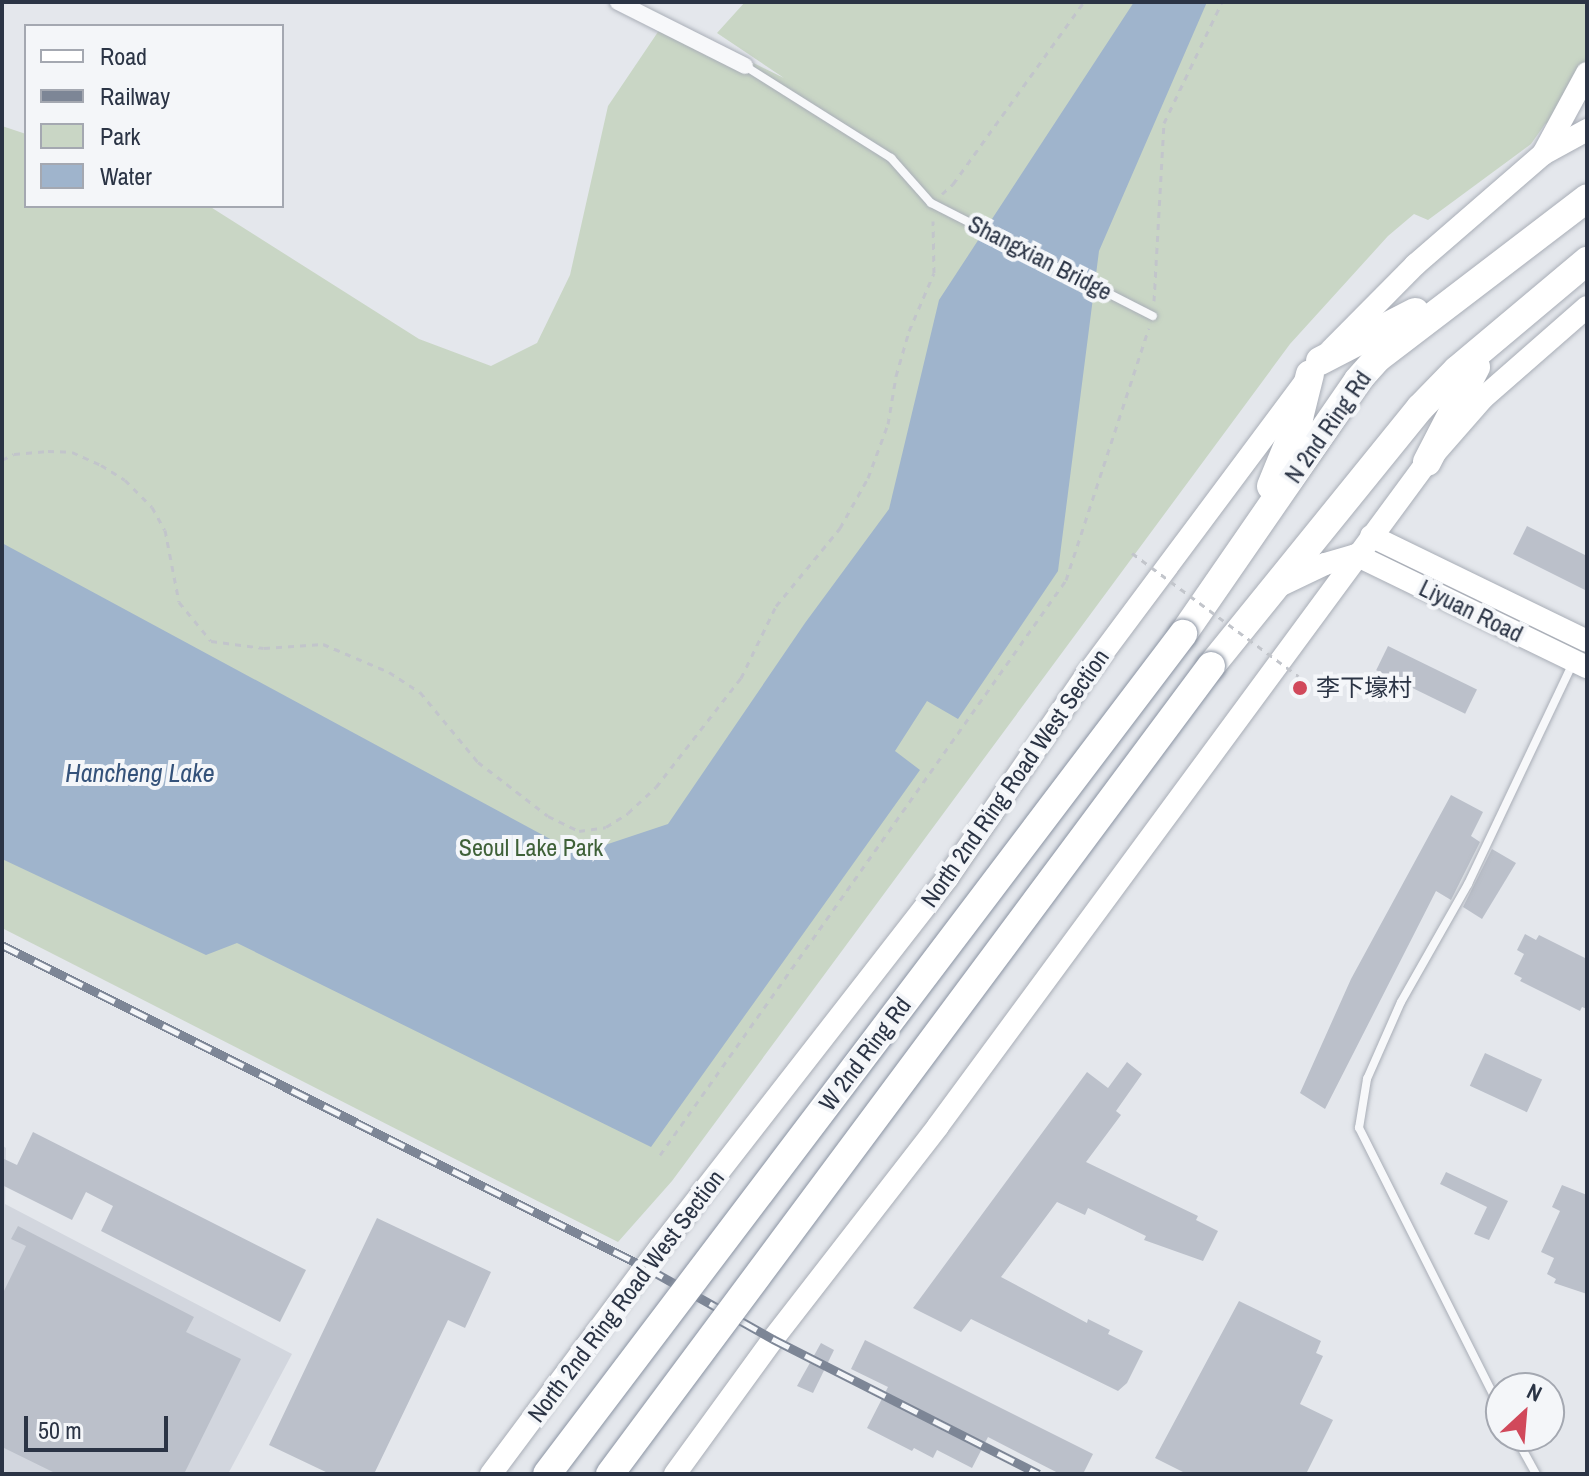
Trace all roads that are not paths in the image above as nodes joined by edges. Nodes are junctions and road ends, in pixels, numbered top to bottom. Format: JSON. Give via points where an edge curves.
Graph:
{"nodes":[{"id":1,"x":618,"y":2,"type":"edge"},
{"id":2,"x":745,"y":66,"type":"joint"},
{"id":3,"x":1587,"y":73,"type":"edge"},
{"id":4,"x":1587,"y":130,"type":"edge"},
{"id":5,"x":1543,"y":154,"type":"junction"},
{"id":6,"x":1587,"y":198,"type":"edge"},
{"id":7,"x":1587,"y":261,"type":"edge"},
{"id":8,"x":1476,"y":281,"type":"junction"},
{"id":9,"x":1587,"y":307,"type":"edge"},
{"id":10,"x":1153,"y":316,"type":"road end"},
{"id":11,"x":1498,"y":337,"type":"junction"},
{"id":12,"x":1315,"y":368,"type":"junction"},
{"id":13,"x":1427,"y":462,"type":"junction"},
{"id":14,"x":1256,"y":532,"type":"junction"},
{"id":15,"x":1371,"y":536,"type":"junction"},
{"id":16,"x":1356,"y":555,"type":"junction"},
{"id":17,"x":1267,"y":593,"type":"junction"},
{"id":18,"x":1183,"y":634,"type":"joint"},
{"id":19,"x":1587,"y":641,"type":"edge"},
{"id":20,"x":1580,"y":664,"type":"edge"},
{"id":21,"x":1485,"y":1378,"type":"edge"},
{"id":22,"x":1524,"y":1452,"type":"edge"},
{"id":23,"x":491,"y":1474,"type":"edge"},
{"id":24,"x":547,"y":1474,"type":"edge"},
{"id":25,"x":610,"y":1474,"type":"edge"},
{"id":26,"x":675,"y":1474,"type":"edge"},
{"id":27,"x":1536,"y":1474,"type":"edge"}],
"edges":[{"from":1,"to":2,"type":"street"},
{"from":2,"to":10,"type":"lane","name":"Shangxian Bridge","via":[[891,158],[931,203]]},
{"from":3,"to":5,"type":"main road"},
{"from":4,"to":5,"type":"main road","name":"North 2nd Ring Road West Section"},
{"from":5,"to":12,"type":"main road","name":"North 2nd Ring Road West Section","via":[[1415,265]]},
{"from":6,"to":8,"type":"highway","name":"N 2nd Ring Rd"},
{"from":7,"to":11,"type":"highway"},
{"from":8,"to":12,"type":"highway"},
{"from":8,"to":14,"type":"highway","name":"N 2nd Ring Rd","via":[[1413,328],[1358,380]]},
{"from":9,"to":13,"type":"main road","via":[[1483,398]]},
{"from":11,"to":13,"type":"highway","via":[[1463,386]]},
{"from":11,"to":17,"type":"highway","via":[[1420,408]]},
{"from":12,"to":14,"type":"highway"},
{"from":12,"to":23,"type":"main road","name":"North 2nd Ring Road West Section","via":[[1085,677],[948,877]]},
{"from":13,"to":15,"type":"main road"},
{"from":14,"to":18,"type":"highway","name":"N 2nd Ring Rd"},
{"from":15,"to":16,"type":"main road"},
{"from":15,"to":19,"type":"main road","name":"Liyuan Road"},
{"from":16,"to":17,"type":"main road"},
{"from":16,"to":20,"type":"main road","name":"Liyuan Road"},
{"from":16,"to":26,"type":"main road","via":[[938,1126]]},
{"from":17,"to":25,"type":"highway","name":"W 2nd Ring Rd","bridge":true},
{"from":18,"to":24,"type":"highway","name":"W 2nd Ring Rd","bridge":true},
{"from":20,"to":21,"type":"lane","via":[[1401,1002],[1367,1079],[1359,1128]]},
{"from":22,"to":27,"type":"lane"}]}
